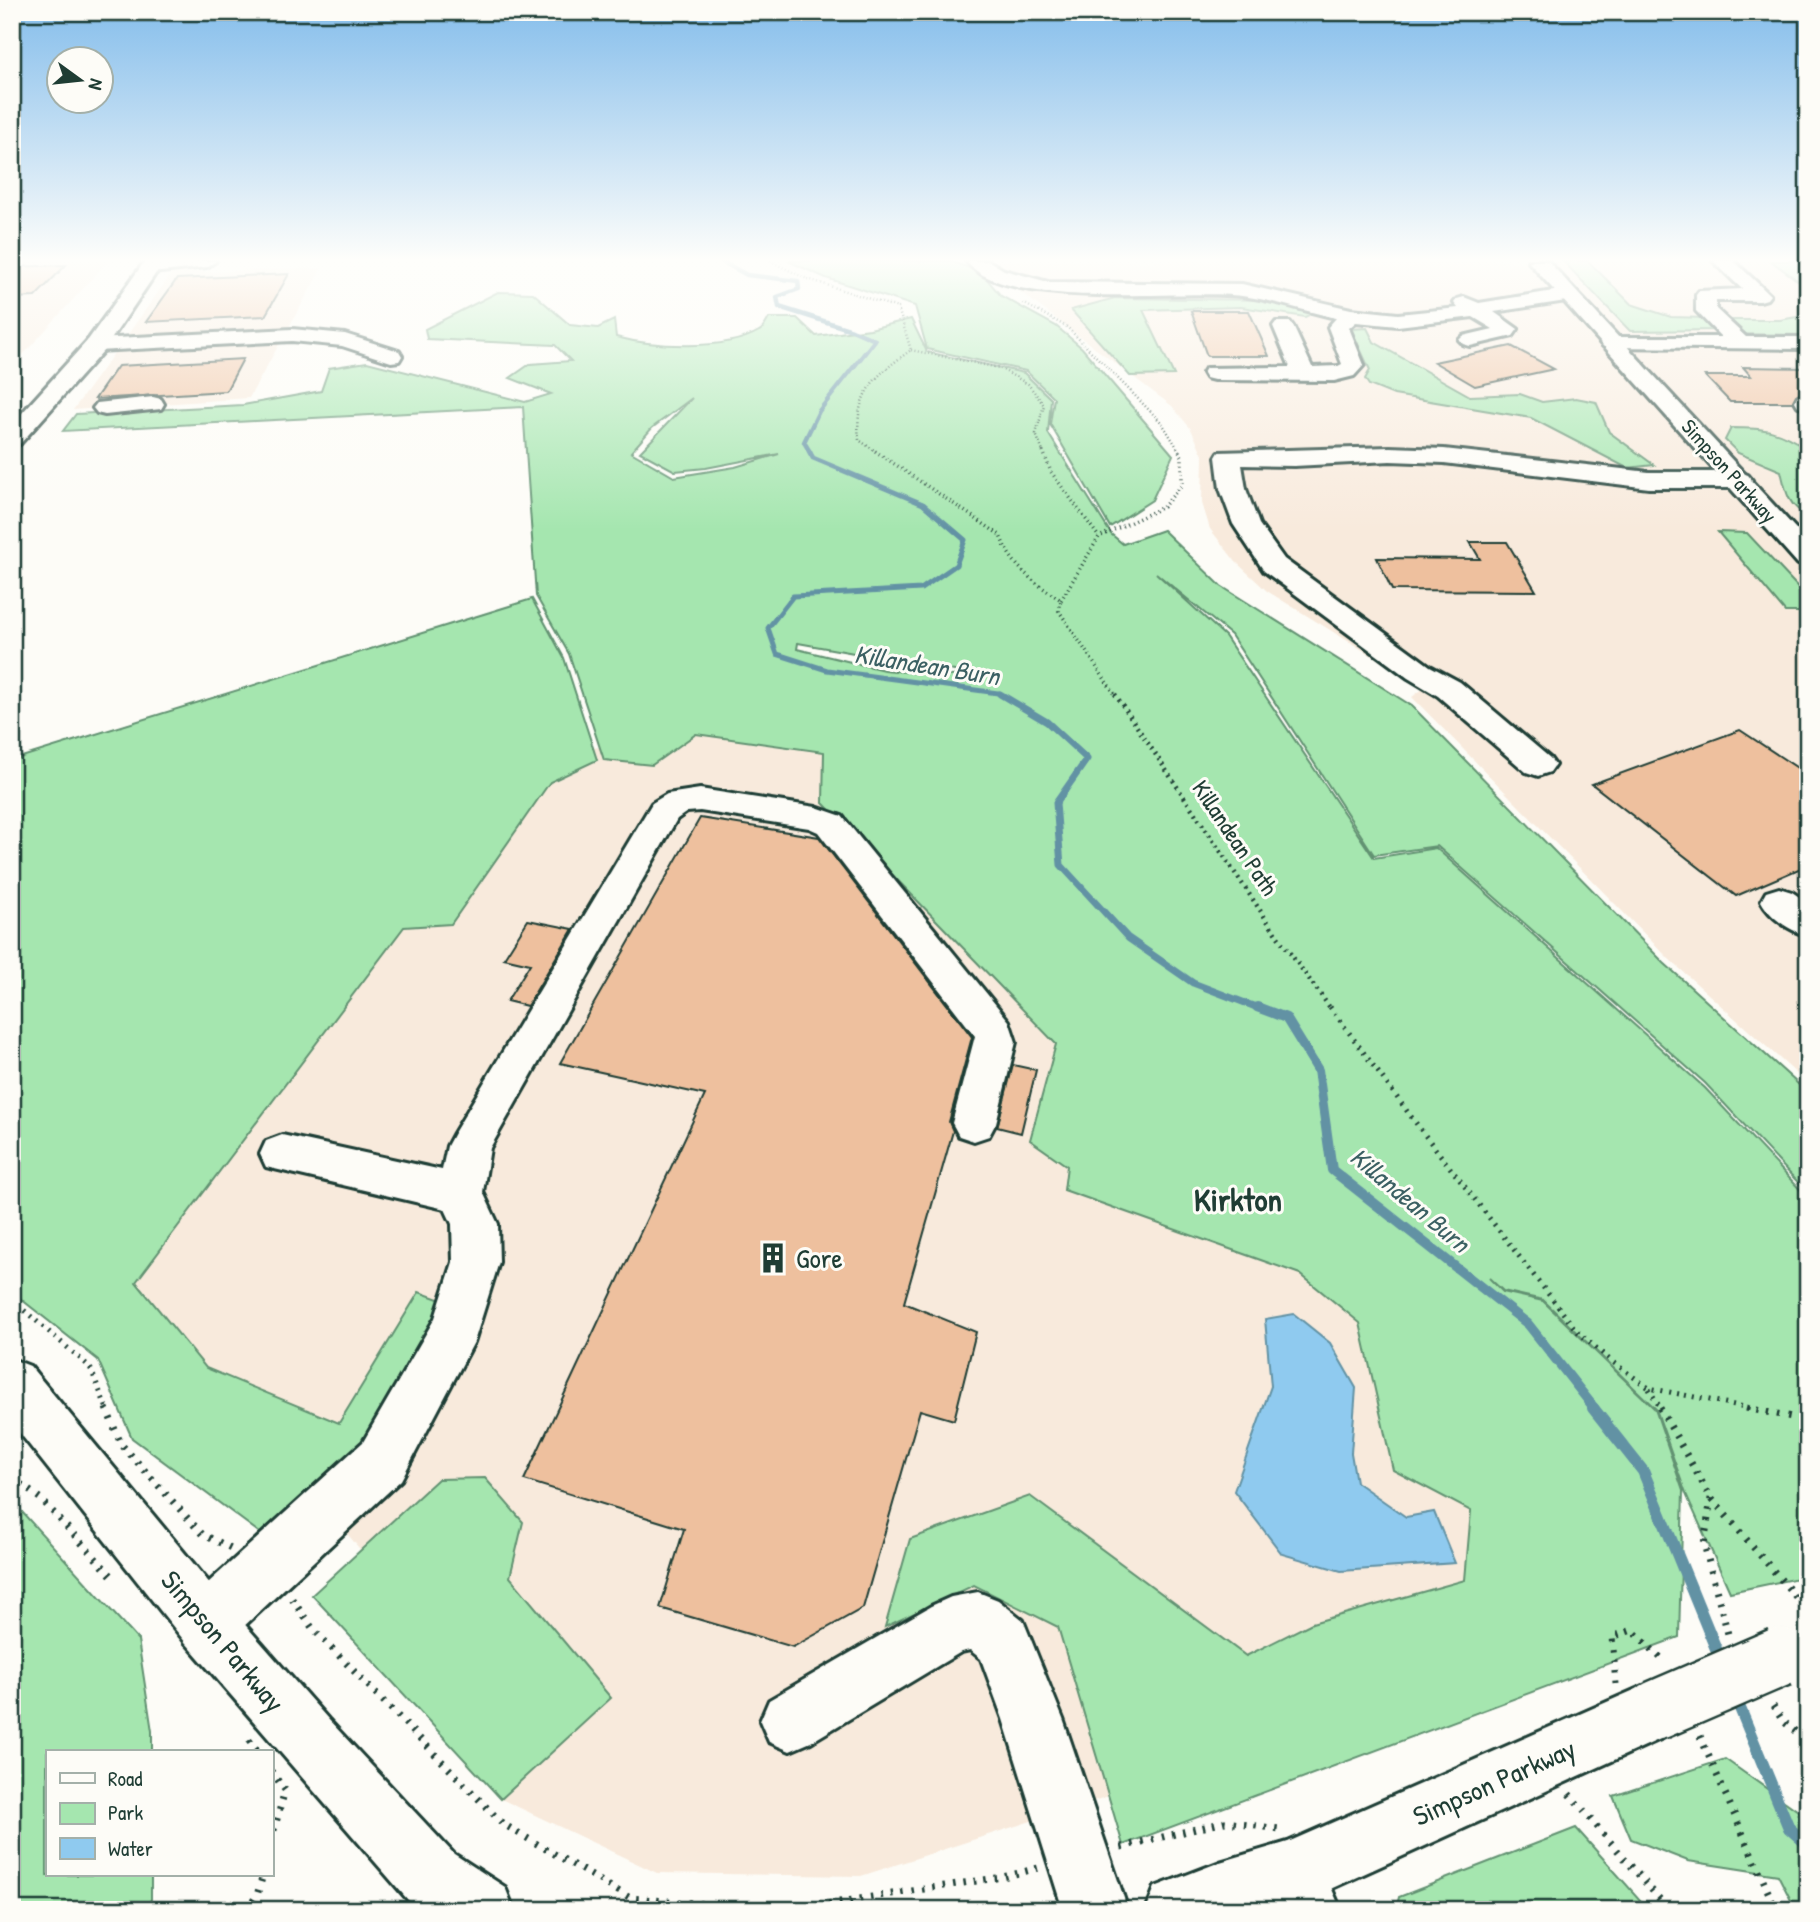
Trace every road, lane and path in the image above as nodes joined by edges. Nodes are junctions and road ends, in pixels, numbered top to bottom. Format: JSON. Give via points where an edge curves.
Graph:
{"nodes":[{"id":1,"x":91,"y":351,"type":"edge"},
{"id":2,"x":376,"y":351,"type":"edge"},
{"id":3,"x":910,"y":351,"type":"edge"},
{"id":4,"x":914,"y":351,"type":"edge"},
{"id":5,"x":1090,"y":351,"type":"edge"},
{"id":6,"x":1294,"y":351,"type":"edge"},
{"id":7,"x":1347,"y":351,"type":"edge"},
{"id":8,"x":1618,"y":351,"type":"edge"},
{"id":9,"x":231,"y":355,"type":"dead end"},
{"id":10,"x":391,"y":356,"type":"dead end"},
{"id":11,"x":132,"y":360,"type":"dead end"},
{"id":12,"x":1214,"y":373,"type":"dead end"},
{"id":13,"x":1304,"y":374,"type":"junction"},
{"id":14,"x":153,"y":404,"type":"dead end"},
{"id":15,"x":105,"y":408,"type":"dead end"},
{"id":16,"x":12,"y":439,"type":"edge"},
{"id":17,"x":1587,"y":474,"type":"junction"},
{"id":18,"x":1738,"y":480,"type":"junction"},
{"id":19,"x":1604,"y":494,"type":"dead end"},
{"id":20,"x":1798,"y":535,"type":"edge"},
{"id":21,"x":1099,"y":537,"type":"junction"},
{"id":22,"x":1808,"y":558,"type":"edge"},
{"id":23,"x":1061,"y":600,"type":"junction"},
{"id":24,"x":1538,"y":765,"type":"dead end"},
{"id":25,"x":974,"y":1123,"type":"dead end"},
{"id":26,"x":282,"y":1154,"type":"dead end"},
{"id":27,"x":460,"y":1193,"type":"junction"},
{"id":28,"x":12,"y":1300,"type":"edge"},
{"id":29,"x":12,"y":1383,"type":"edge"},
{"id":30,"x":1649,"y":1388,"type":"junction"},
{"id":31,"x":1808,"y":1420,"type":"edge"},
{"id":32,"x":268,"y":1565,"type":"junction"},
{"id":33,"x":206,"y":1623,"type":"junction"},
{"id":34,"x":1798,"y":1638,"type":"edge"},
{"id":35,"x":1663,"y":1708,"type":"junction"},
{"id":36,"x":790,"y":1721,"type":"dead end"},
{"id":37,"x":1541,"y":1761,"type":"junction"},
{"id":38,"x":273,"y":1774,"type":"edge"},
{"id":39,"x":273,"y":1835,"type":"edge"},
{"id":40,"x":262,"y":1876,"type":"edge"},
{"id":41,"x":1300,"y":1892,"type":"edge"},
{"id":42,"x":247,"y":1910,"type":"edge"},
{"id":43,"x":482,"y":1910,"type":"edge"},
{"id":44,"x":778,"y":1910,"type":"edge"},
{"id":45,"x":1097,"y":1910,"type":"edge"},
{"id":46,"x":1178,"y":1910,"type":"edge"},
{"id":47,"x":1669,"y":1910,"type":"edge"},
{"id":48,"x":1776,"y":1910,"type":"edge"}],
"edges":[{"from":1,"to":16,"type":"main road"},
{"from":2,"to":10,"type":"main road"},
{"from":3,"to":23,"type":"path","via":[[884,368],[861,396],[855,421],[859,440],[1000,535],[1006,554],[1036,585]]},
{"from":4,"to":21,"type":"path","via":[[999,368],[1028,384],[1044,405],[1035,434],[1051,472]]},
{"from":5,"to":21,"type":"path","via":[[1161,423],[1182,456],[1182,485],[1163,507]]},
{"from":6,"to":13,"type":"main road"},
{"from":7,"to":13,"type":"main road","via":[[1353,365],[1346,371]]},
{"from":8,"to":18,"type":"main road","name":"Simpson Parkway"},
{"from":9,"to":11,"type":"main road"},
{"from":12,"to":13,"type":"main road"},
{"from":14,"to":15,"type":"main road"},
{"from":17,"to":18,"type":"main road","via":[[1649,480]]},
{"from":17,"to":19,"type":"main road"},
{"from":17,"to":24,"type":"main road","via":[[1444,456],[1228,457],[1245,523],[1274,565],[1449,689]]},
{"from":18,"to":20,"type":"main road","name":"Simpson Parkway"},
{"from":20,"to":22,"type":"main road","name":"Simpson Parkway"},
{"from":21,"to":23,"type":"path"},
{"from":23,"to":30,"type":"path","name":"Killandean Path","via":[[1059,611],[1276,934],[1415,1123],[1577,1331]]},
{"from":25,"to":27,"type":"main road","via":[[995,1032],[830,824],[700,800],[679,802],[664,811],[469,1146]]},
{"from":26,"to":27,"type":"main road"},
{"from":27,"to":32,"type":"main road","via":[[475,1224],[476,1262],[457,1326],[382,1461]]},
{"from":28,"to":32,"type":"path","via":[[90,1367],[121,1444],[202,1534]]},
{"from":29,"to":33,"type":"main road","name":"Simpson Parkway"},
{"from":30,"to":31,"type":"path","name":"Killandean Path"},
{"from":30,"to":34,"type":"path"},
{"from":32,"to":33,"type":"main road"},
{"from":32,"to":44,"type":"path","via":[[313,1629],[503,1824],[630,1898]]},
{"from":33,"to":43,"type":"main road","name":"Simpson Parkway","via":[[431,1877]]},
{"from":34,"to":35,"type":"main road","name":"Simpson Parkway","bridge":true},
{"from":35,"to":35,"type":"path","via":[[1663,1659],[1632,1630],[1612,1637],[1615,1681]]},
{"from":35,"to":37,"type":"main road","name":"Simpson Parkway"},
{"from":35,"to":48,"type":"path"},
{"from":36,"to":45,"type":"main road","via":[[951,1626],[978,1620],[1003,1640]]},
{"from":37,"to":41,"type":"main road","name":"Simpson Parkway"},
{"from":37,"to":47,"type":"path"},
{"from":38,"to":39,"type":"path","via":[[285,1790]]},
{"from":40,"to":42,"type":"path"},
{"from":41,"to":46,"type":"main road","name":"Simpson Parkway","via":[[1220,1894]]}]}
